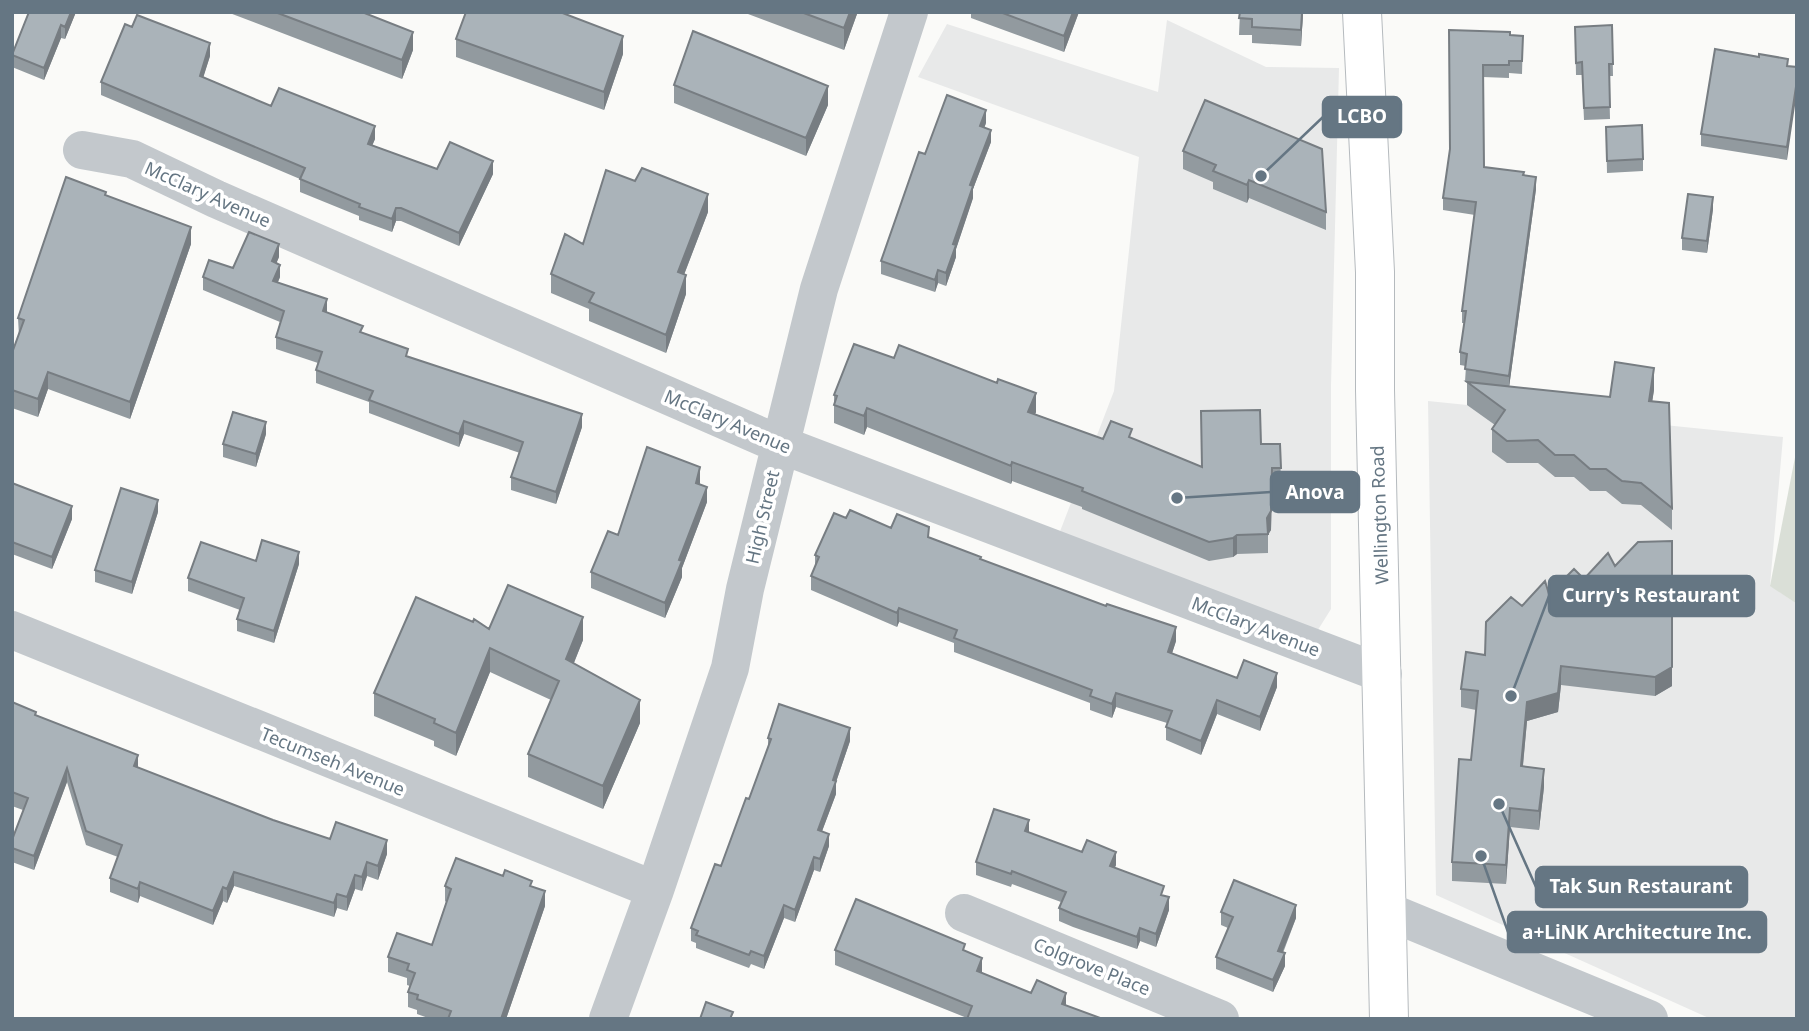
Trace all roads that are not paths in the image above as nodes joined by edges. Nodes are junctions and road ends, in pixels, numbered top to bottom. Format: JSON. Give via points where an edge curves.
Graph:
{"nodes":[{"id":1,"x":909,"y":12,"type":"edge"},
{"id":2,"x":1362,"y":12,"type":"edge"},
{"id":3,"x":82,"y":150,"type":"dead end"},
{"id":4,"x":779,"y":444,"type":"junction"},
{"id":5,"x":12,"y":630,"type":"edge"},
{"id":6,"x":1383,"y":674,"type":"junction"},
{"id":7,"x":655,"y":890,"type":"junction"},
{"id":8,"x":1387,"y":911,"type":"junction"},
{"id":9,"x":964,"y":913,"type":"dead end"},
{"id":10,"x":608,"y":1019,"type":"edge"},
{"id":11,"x":1220,"y":1019,"type":"edge"},
{"id":12,"x":1390,"y":1019,"type":"edge"},
{"id":13,"x":1649,"y":1019,"type":"edge"}],
"edges":[{"from":1,"to":4,"type":"street","name":"High Street","via":[[819,289]]},
{"from":2,"to":6,"type":"main road","name":"Wellington Road","via":[[1375,272]]},
{"from":3,"to":4,"type":"street","name":"McClary Avenue","via":[[132,159]]},
{"from":4,"to":6,"type":"street","name":"McClary Avenue"},
{"from":4,"to":7,"type":"street","name":"High Street","via":[[730,668]]},
{"from":5,"to":7,"type":"street","name":"Tecumseh Avenue"},
{"from":6,"to":8,"type":"main road","name":"Wellington Road"},
{"from":7,"to":10,"type":"street","name":"High Street"},
{"from":8,"to":12,"type":"main road","name":"Wellington Road"},
{"from":8,"to":13,"type":"street"},
{"from":9,"to":11,"type":"street","name":"Colgrove Place"}]}
